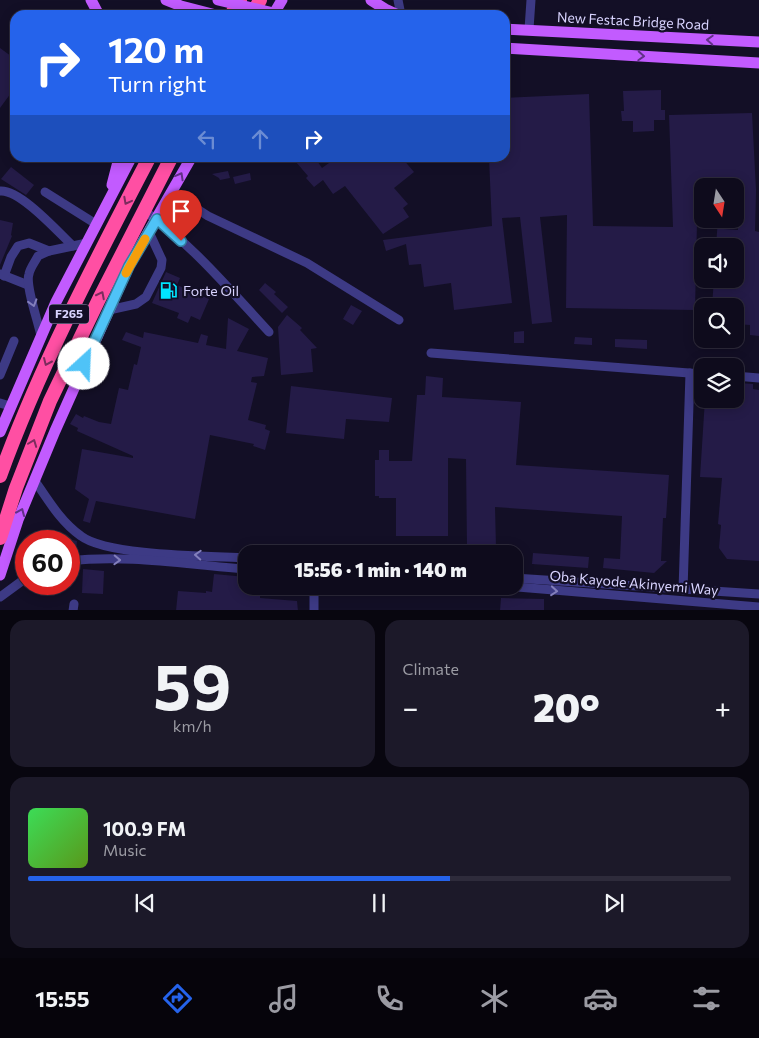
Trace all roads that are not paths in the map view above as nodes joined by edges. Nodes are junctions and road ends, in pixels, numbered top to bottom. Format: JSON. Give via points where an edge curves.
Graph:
{"nodes":[{"id":1,"x":166,"y":0,"type":"edge"},
{"id":2,"x":219,"y":0,"type":"edge"},
{"id":3,"x":371,"y":0,"type":"edge"},
{"id":4,"x":531,"y":0,"type":"edge"},
{"id":5,"x":197,"y":10,"type":"edge"},
{"id":6,"x":261,"y":10,"type":"edge"},
{"id":7,"x":388,"y":10,"type":"edge"},
{"id":8,"x":510,"y":29,"type":"edge"},
{"id":9,"x":529,"y":30,"type":"junction"},
{"id":10,"x":510,"y":35,"type":"edge"},
{"id":11,"x":613,"y":35,"type":"junction"},
{"id":12,"x":510,"y":42,"type":"edge"},
{"id":13,"x":759,"y":42,"type":"edge"},
{"id":14,"x":510,"y":48,"type":"edge"},
{"id":15,"x":611,"y":54,"type":"junction"},
{"id":16,"x":759,"y":63,"type":"edge"},
{"id":17,"x":117,"y":162,"type":"edge"},
{"id":18,"x":129,"y":162,"type":"edge"},
{"id":19,"x":147,"y":162,"type":"edge"},
{"id":20,"x":169,"y":162,"type":"edge"},
{"id":21,"x":189,"y":162,"type":"edge"},
{"id":22,"x":0,"y":191,"type":"edge"},
{"id":23,"x":45,"y":192,"type":"dead end"},
{"id":24,"x":171,"y":192,"type":"junction"},
{"id":25,"x":109,"y":201,"type":"junction"},
{"id":26,"x":144,"y":210,"type":"junction"},
{"id":27,"x":157,"y":219,"type":"junction"},
{"id":28,"x":96,"y":224,"type":"junction"},
{"id":29,"x":149,"y":232,"type":"junction"},
{"id":30,"x":87,"y":243,"type":"junction"},
{"id":31,"x":73,"y":246,"type":"junction"},
{"id":32,"x":49,"y":252,"type":"junction"},
{"id":33,"x":2,"y":275,"type":"edge"},
{"id":34,"x":28,"y":285,"type":"junction"},
{"id":35,"x":109,"y":310,"type":"junction"},
{"id":36,"x":399,"y":320,"type":"dead end"},
{"id":37,"x":269,"y":332,"type":"dead end"},
{"id":38,"x":41,"y":336,"type":"junction"},
{"id":39,"x":14,"y":340,"type":"dead end"},
{"id":40,"x":431,"y":353,"type":"dead end"},
{"id":41,"x":690,"y":374,"type":"junction"},
{"id":42,"x":694,"y":374,"type":"edge"},
{"id":43,"x":0,"y":375,"type":"edge"},
{"id":44,"x":744,"y":377,"type":"edge"},
{"id":45,"x":759,"y":378,"type":"edge"},
{"id":46,"x":5,"y":405,"type":"edge"},
{"id":47,"x":0,"y":432,"type":"edge"},
{"id":48,"x":0,"y":476,"type":"edge"},
{"id":49,"x":35,"y":481,"type":"junction"},
{"id":50,"x":0,"y":538,"type":"edge"},
{"id":51,"x":238,"y":557,"type":"edge"},
{"id":52,"x":80,"y":560,"type":"edge"},
{"id":53,"x":238,"y":568,"type":"edge"},
{"id":54,"x":0,"y":575,"type":"edge"},
{"id":55,"x":523,"y":579,"type":"edge"},
{"id":56,"x":15,"y":586,"type":"edge"},
{"id":57,"x":523,"y":587,"type":"edge"},
{"id":58,"x":683,"y":590,"type":"junction"},
{"id":59,"x":759,"y":594,"type":"edge"},
{"id":60,"x":314,"y":595,"type":"edge"},
{"id":61,"x":0,"y":596,"type":"edge"},
{"id":62,"x":759,"y":607,"type":"edge"},
{"id":63,"x":314,"y":610,"type":"edge"}],
"edges":[{"from":1,"to":5,"type":"main road","bridge":true},
{"from":2,"to":6,"type":"main road","bridge":true},
{"from":3,"to":7,"type":"main road"},
{"from":4,"to":9,"type":"street"},
{"from":8,"to":9,"type":"main road","name":"New Festac Bridge Road"},
{"from":9,"to":11,"type":"main road","name":"New Festac Bridge Road"},
{"from":10,"to":11,"type":"main road","via":[[596,40]]},
{"from":13,"to":11,"type":"main road","name":"New Festac Bridge Road","one_way":true},
{"from":12,"to":15,"type":"main road","via":[[596,47]]},
{"from":14,"to":15,"type":"main road"},
{"from":15,"to":16,"type":"main road","one_way":true},
{"from":17,"to":25,"type":"main road"},
{"from":18,"to":25,"type":"main road"},
{"from":19,"to":48,"type":"highway","number":"F265","one_way":true,"via":[[54,346]]},
{"from":20,"to":26,"type":"highway","number":"F265"},
{"from":24,"to":21,"type":"main road","one_way":true},
{"from":22,"to":31,"type":"street","via":[[7,191],[30,206]]},
{"from":23,"to":28,"type":"street"},
{"from":24,"to":27,"type":"main road"},
{"from":24,"to":36,"type":"street","via":[[208,216],[307,263]]},
{"from":25,"to":28,"type":"main road"},
{"from":26,"to":27,"type":"street"},
{"from":50,"to":26,"type":"highway","number":"F265","one_way":true,"via":[[50,401]]},
{"from":27,"to":29,"type":"main road"},
{"from":27,"to":37,"type":"street"},
{"from":28,"to":30,"type":"main road"},
{"from":29,"to":35,"type":"main road"},
{"from":29,"to":35,"type":"street","via":[[162,260],[161,268],[146,297],[136,304]]},
{"from":30,"to":31,"type":"street"},
{"from":30,"to":38,"type":"main road"},
{"from":31,"to":32,"type":"street"},
{"from":32,"to":33,"type":"street","via":[[29,243],[18,246]]},
{"from":32,"to":34,"type":"street","via":[[38,256],[29,274]]},
{"from":33,"to":34,"type":"street"},
{"from":34,"to":38,"type":"street","one_way":true},
{"from":35,"to":49,"type":"main road"},
{"from":38,"to":46,"type":"main road"},
{"from":39,"to":43,"type":"street"},
{"from":40,"to":41,"type":"street"},
{"from":41,"to":42,"type":"street"},
{"from":41,"to":58,"type":"street"},
{"from":44,"to":45,"type":"street"},
{"from":46,"to":47,"type":"main road"},
{"from":51,"to":49,"type":"street","one_way":true,"via":[[120,549],[94,544],[82,537],[54,509]]},
{"from":54,"to":49,"type":"main road","one_way":true},
{"from":52,"to":53,"type":"street","one_way":true,"via":[[137,560]]},
{"from":55,"to":58,"type":"street","name":"Oba Kayode Akinyemi Way"},
{"from":56,"to":61,"type":"street"},
{"from":57,"to":62,"type":"street","name":"Oba Kayode Akinyemi Way","one_way":true},
{"from":58,"to":59,"type":"street","name":"Oba Kayode Akinyemi Way"},
{"from":60,"to":63,"type":"street"}]}
